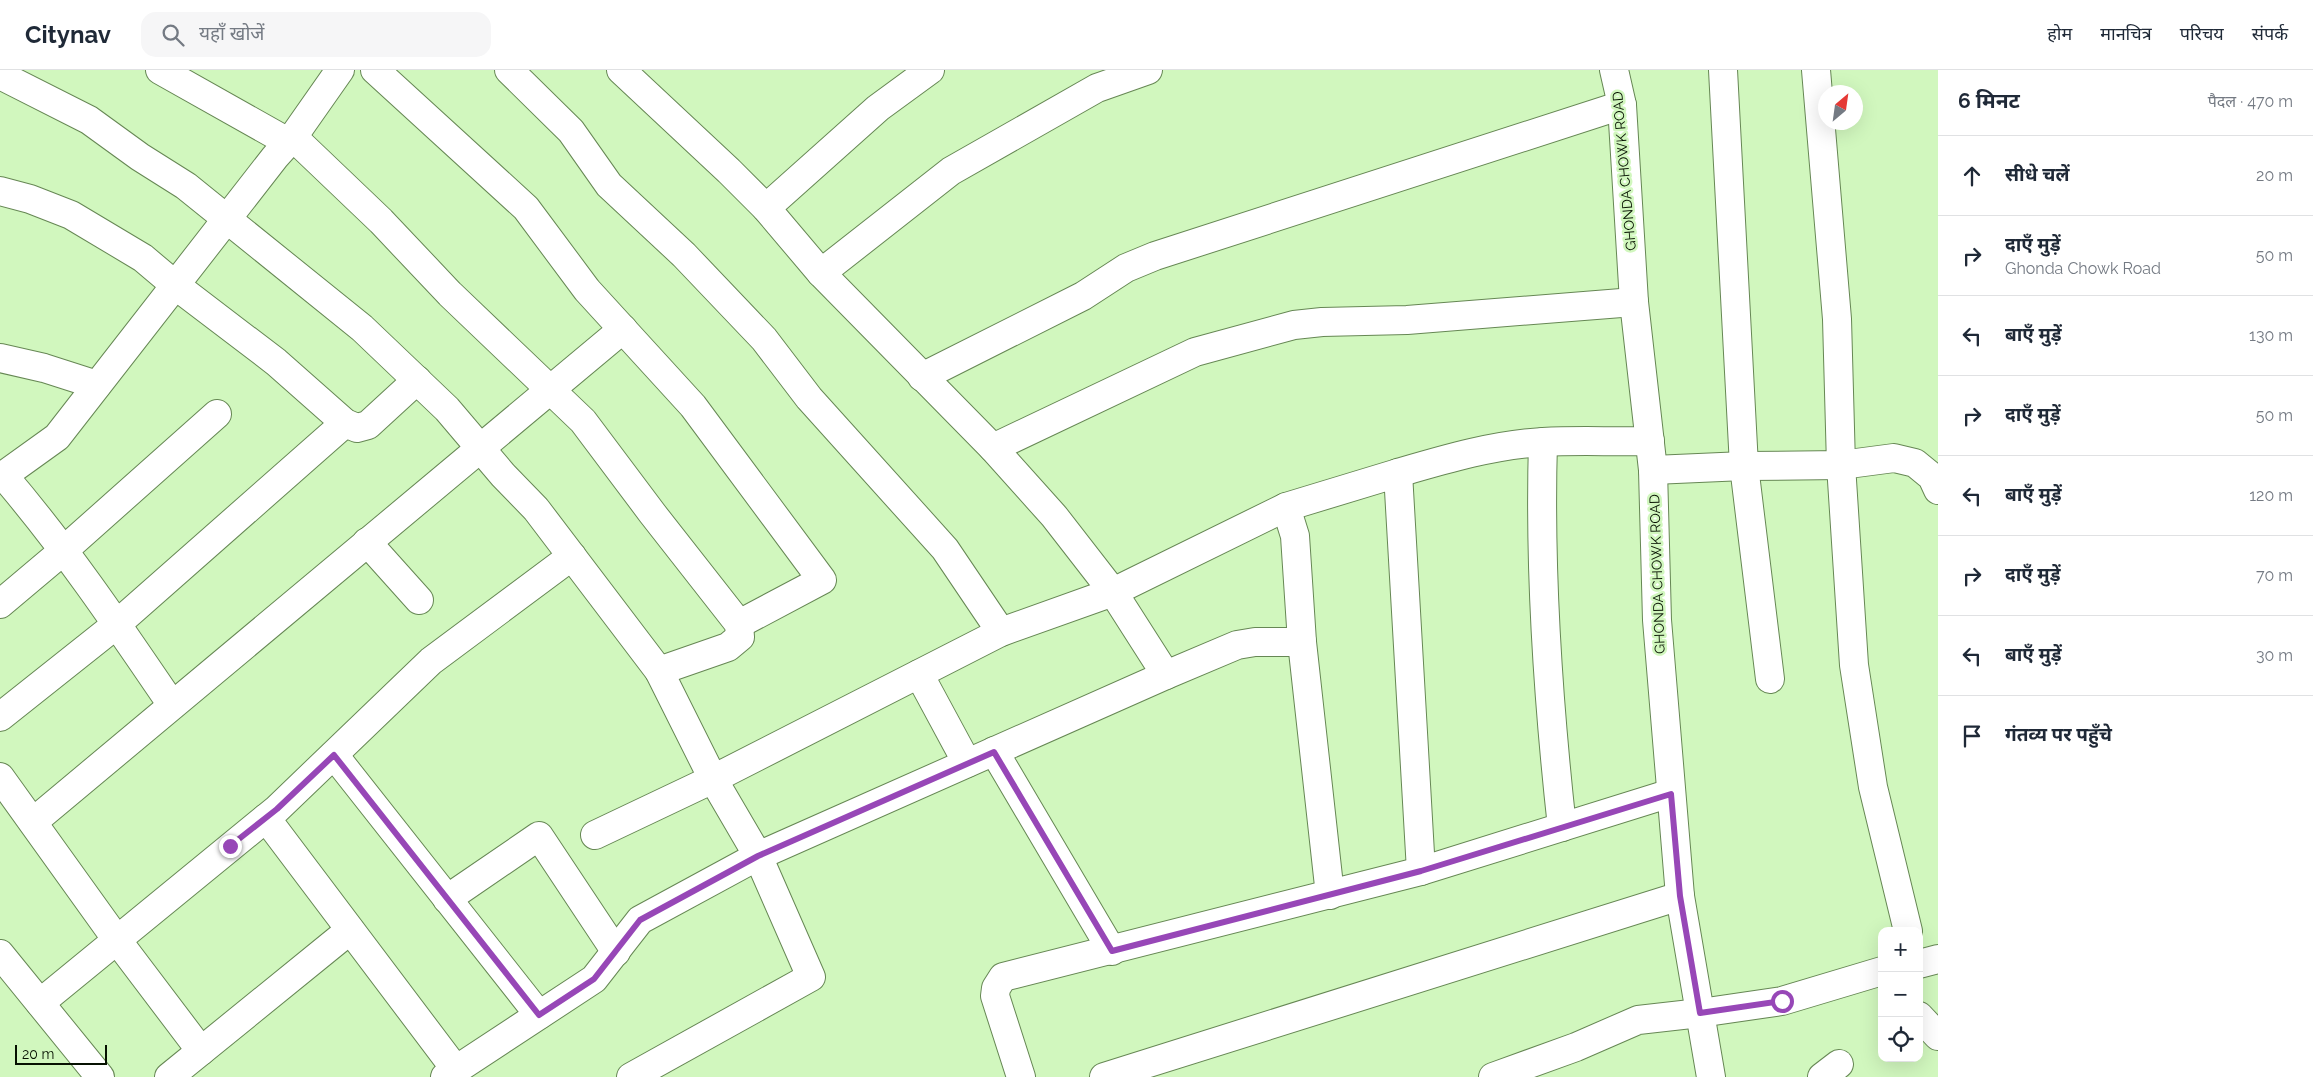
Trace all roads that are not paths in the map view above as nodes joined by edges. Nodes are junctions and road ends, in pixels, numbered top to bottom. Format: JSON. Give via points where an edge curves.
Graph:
{"nodes":[{"id":1,"x":160,"y":70,"type":"edge"},
{"id":2,"x":340,"y":70,"type":"edge"},
{"id":3,"x":375,"y":70,"type":"edge"},
{"id":4,"x":509,"y":70,"type":"edge"},
{"id":5,"x":621,"y":70,"type":"edge"},
{"id":6,"x":930,"y":70,"type":"edge"},
{"id":7,"x":1148,"y":70,"type":"edge"},
{"id":8,"x":1614,"y":70,"type":"edge"},
{"id":9,"x":1723,"y":70,"type":"edge"},
{"id":10,"x":1816,"y":70,"type":"edge"},
{"id":11,"x":0,"y":74,"type":"edge"},
{"id":12,"x":1622,"y":104,"type":"junction"},
{"id":13,"x":290,"y":140,"type":"junction"},
{"id":14,"x":0,"y":191,"type":"edge"},
{"id":15,"x":766,"y":208,"type":"junction"},
{"id":16,"x":227,"y":218,"type":"junction"},
{"id":17,"x":821,"y":273,"type":"junction"},
{"id":18,"x":175,"y":285,"type":"junction"},
{"id":19,"x":1634,"y":302,"type":"junction"},
{"id":20,"x":624,"y":329,"type":"junction"},
{"id":21,"x":0,"y":358,"type":"edge"},
{"id":22,"x":922,"y":377,"type":"junction"},
{"id":23,"x":417,"y":380,"type":"junction"},
{"id":24,"x":97,"y":385,"type":"junction"},
{"id":25,"x":551,"y":389,"type":"junction"},
{"id":26,"x":217,"y":414,"type":"dead end"},
{"id":27,"x":345,"y":423,"type":"junction"},
{"id":28,"x":1650,"y":441,"type":"junction"},
{"id":29,"x":1543,"y":442,"type":"junction"},
{"id":30,"x":480,"y":447,"type":"junction"},
{"id":31,"x":994,"y":448,"type":"junction"},
{"id":32,"x":1840,"y":465,"type":"junction"},
{"id":33,"x":1744,"y":466,"type":"junction"},
{"id":34,"x":1653,"y":470,"type":"junction"},
{"id":35,"x":1398,"y":473,"type":"junction"},
{"id":36,"x":2,"y":476,"type":"edge"},
{"id":37,"x":1936,"y":481,"type":"edge"},
{"id":38,"x":1286,"y":507,"type":"junction"},
{"id":39,"x":367,"y":542,"type":"junction"},
{"id":40,"x":63,"y":551,"type":"junction"},
{"id":41,"x":572,"y":556,"type":"junction"},
{"id":42,"x":1113,"y":592,"type":"junction"},
{"id":43,"x":419,"y":600,"type":"dead end"},
{"id":44,"x":0,"y":604,"type":"edge"},
{"id":45,"x":117,"y":624,"type":"junction"},
{"id":46,"x":739,"y":624,"type":"junction"},
{"id":47,"x":1001,"y":632,"type":"junction"},
{"id":48,"x":1302,"y":642,"type":"junction"},
{"id":49,"x":659,"y":671,"type":"junction"},
{"id":50,"x":919,"y":674,"type":"junction"},
{"id":51,"x":1166,"y":675,"type":"junction"},
{"id":52,"x":1770,"y":679,"type":"dead end"},
{"id":53,"x":172,"y":705,"type":"junction"},
{"id":54,"x":0,"y":717,"type":"edge"},
{"id":55,"x":994,"y":752,"type":"junction"},
{"id":56,"x":334,"y":755,"type":"junction"},
{"id":57,"x":968,"y":763,"type":"junction"},
{"id":58,"x":0,"y":777,"type":"edge"},
{"id":59,"x":713,"y":779,"type":"junction"},
{"id":60,"x":1671,"y":794,"type":"junction"},
{"id":61,"x":266,"y":818,"type":"junction"},
{"id":62,"x":33,"y":822,"type":"junction"},
{"id":63,"x":1562,"y":827,"type":"junction"},
{"id":64,"x":595,"y":835,"type":"dead end"},
{"id":65,"x":758,"y":856,"type":"junction"},
{"id":66,"x":1421,"y":871,"type":"junction"},
{"id":67,"x":1330,"y":895,"type":"junction"},
{"id":68,"x":1680,"y":896,"type":"junction"},
{"id":69,"x":447,"y":899,"type":"junction"},
{"id":70,"x":1907,"y":927,"type":"edge"},
{"id":71,"x":350,"y":930,"type":"junction"},
{"id":72,"x":117,"y":940,"type":"junction"},
{"id":73,"x":1112,"y":951,"type":"junction"},
{"id":74,"x":616,"y":952,"type":"junction"},
{"id":75,"x":0,"y":954,"type":"edge"},
{"id":76,"x":1878,"y":974,"type":"edge"},
{"id":77,"x":40,"y":1003,"type":"junction"},
{"id":78,"x":1700,"y":1013,"type":"junction"},
{"id":79,"x":539,"y":1015,"type":"junction"},
{"id":80,"x":1920,"y":1017,"type":"edge"},
{"id":81,"x":1938,"y":1036,"type":"edge"},
{"id":82,"x":201,"y":1051,"type":"junction"},
{"id":83,"x":450,"y":1073,"type":"edge"},
{"id":84,"x":642,"y":1074,"type":"edge"},
{"id":85,"x":1120,"y":1075,"type":"edge"},
{"id":86,"x":100,"y":1077,"type":"edge"},
{"id":87,"x":169,"y":1077,"type":"edge"},
{"id":88,"x":1021,"y":1077,"type":"edge"},
{"id":89,"x":1493,"y":1077,"type":"edge"},
{"id":90,"x":1711,"y":1077,"type":"edge"}],
"edges":[{"from":1,"to":13,"type":"street"},
{"from":2,"to":13,"type":"street"},
{"from":3,"to":20,"type":"street","via":[[526,208],[588,290]]},
{"from":4,"to":47,"type":"street","via":[[571,131],[609,185],[684,255],[764,339],[809,398],[946,549]]},
{"from":5,"to":15,"type":"street"},
{"from":6,"to":15,"type":"street","via":[[878,108]]},
{"from":7,"to":17,"type":"street","via":[[1097,88],[952,171]]},
{"from":8,"to":12,"type":"street","name":"GHONDA CHOWK ROAD"},
{"from":9,"to":33,"type":"street"},
{"from":10,"to":32,"type":"street","via":[[1837,319]]},
{"from":11,"to":16,"type":"street","via":[[89,120]]},
{"from":12,"to":19,"type":"street","name":"GHONDA CHOWK ROAD"},
{"from":12,"to":22,"type":"street","via":[[1155,256],[1126,268],[1083,296]]},
{"from":13,"to":16,"type":"street"},
{"from":13,"to":25,"type":"street","via":[[380,222],[450,294]]},
{"from":14,"to":18,"type":"street","via":[[71,215],[143,258]]},
{"from":15,"to":17,"type":"street"},
{"from":16,"to":18,"type":"street"},
{"from":16,"to":23,"type":"street","via":[[362,328]]},
{"from":17,"to":22,"type":"street"},
{"from":18,"to":24,"type":"street"},
{"from":18,"to":27,"type":"street","via":[[276,362]]},
{"from":19,"to":28,"type":"street","name":"GHONDA CHOWK ROAD"},
{"from":19,"to":31,"type":"street","via":[[1407,320],[1294,325],[1195,352]]},
{"from":20,"to":25,"type":"street"},
{"from":20,"to":46,"type":"street","via":[[693,406],[822,580]]},
{"from":21,"to":24,"type":"street"},
{"from":22,"to":31,"type":"street"},
{"from":23,"to":27,"type":"street","via":[[368,425],[356,428]]},
{"from":23,"to":30,"type":"street"},
{"from":24,"to":36,"type":"street","via":[[57,437]]},
{"from":25,"to":30,"type":"street"},
{"from":25,"to":46,"type":"street","via":[[583,421]]},
{"from":26,"to":40,"type":"street"},
{"from":27,"to":45,"type":"street"},
{"from":28,"to":29,"type":"street"},
{"from":28,"to":34,"type":"street","name":"GHONDA CHOWK ROAD"},
{"from":29,"to":35,"type":"street","via":[[1482,450]]},
{"from":29,"to":63,"type":"street","via":[[1544,599],[1552,734]]},
{"from":30,"to":39,"type":"street"},
{"from":30,"to":41,"type":"street","via":[[536,509]]},
{"from":31,"to":42,"type":"street","via":[[1054,516]]},
{"from":32,"to":33,"type":"street"},
{"from":32,"to":37,"type":"street","via":[[1894,458],[1915,463]]},
{"from":32,"to":70,"type":"street","via":[[1854,665],[1873,787]]},
{"from":33,"to":34,"type":"street"},
{"from":33,"to":52,"type":"street"},
{"from":34,"to":60,"type":"street","name":"GHONDA CHOWK ROAD","via":[[1657,620]]},
{"from":35,"to":38,"type":"street"},
{"from":35,"to":66,"type":"street"},
{"from":36,"to":40,"type":"street"},
{"from":38,"to":42,"type":"street"},
{"from":38,"to":48,"type":"street","via":[[1295,536]]},
{"from":39,"to":43,"type":"street"},
{"from":39,"to":53,"type":"street"},
{"from":40,"to":44,"type":"street"},
{"from":40,"to":45,"type":"street"},
{"from":41,"to":49,"type":"street"},
{"from":41,"to":56,"type":"street","via":[[431,661]]},
{"from":42,"to":47,"type":"street"},
{"from":42,"to":51,"type":"street"},
{"from":45,"to":53,"type":"street"},
{"from":45,"to":54,"type":"street"},
{"from":46,"to":49,"type":"street","via":[[740,637],[728,647]]},
{"from":47,"to":50,"type":"street"},
{"from":48,"to":51,"type":"street","via":[[1237,645]]},
{"from":48,"to":67,"type":"street"},
{"from":49,"to":59,"type":"street"},
{"from":50,"to":57,"type":"street"},
{"from":50,"to":59,"type":"street"},
{"from":51,"to":55,"type":"street"},
{"from":53,"to":62,"type":"street"},
{"from":55,"to":57,"type":"street"},
{"from":55,"to":73,"type":"street"},
{"from":56,"to":61,"type":"street"},
{"from":56,"to":69,"type":"street"},
{"from":57,"to":65,"type":"street"},
{"from":58,"to":62,"type":"street"},
{"from":59,"to":64,"type":"street"},
{"from":59,"to":65,"type":"street"},
{"from":60,"to":63,"type":"street"},
{"from":60,"to":68,"type":"street","name":"GHONDA CHOWK ROAD"},
{"from":61,"to":71,"type":"street"},
{"from":61,"to":72,"type":"street"},
{"from":62,"to":72,"type":"street"},
{"from":63,"to":66,"type":"street"},
{"from":65,"to":74,"type":"street","via":[[640,920]]},
{"from":65,"to":84,"type":"street","via":[[811,977]]},
{"from":66,"to":67,"type":"street"},
{"from":67,"to":73,"type":"street"},
{"from":68,"to":78,"type":"street","name":"GHONDA CHOWK ROAD"},
{"from":68,"to":85,"type":"street"},
{"from":69,"to":74,"type":"street","via":[[539,836]]},
{"from":69,"to":79,"type":"street"},
{"from":71,"to":82,"type":"street"},
{"from":71,"to":83,"type":"street"},
{"from":72,"to":77,"type":"street"},
{"from":72,"to":82,"type":"street"},
{"from":73,"to":88,"type":"street","via":[[1003,977],[995,996]]},
{"from":74,"to":79,"type":"street","via":[[594,979]]},
{"from":75,"to":77,"type":"street"},
{"from":76,"to":78,"type":"street","via":[[1782,1001]]},
{"from":77,"to":86,"type":"street"},
{"from":78,"to":89,"type":"street","via":[[1638,1020]]},
{"from":78,"to":90,"type":"street","name":"GHONDA CHOWK ROAD"},
{"from":79,"to":83,"type":"street"},
{"from":80,"to":81,"type":"street"},
{"from":82,"to":87,"type":"street"}]}
